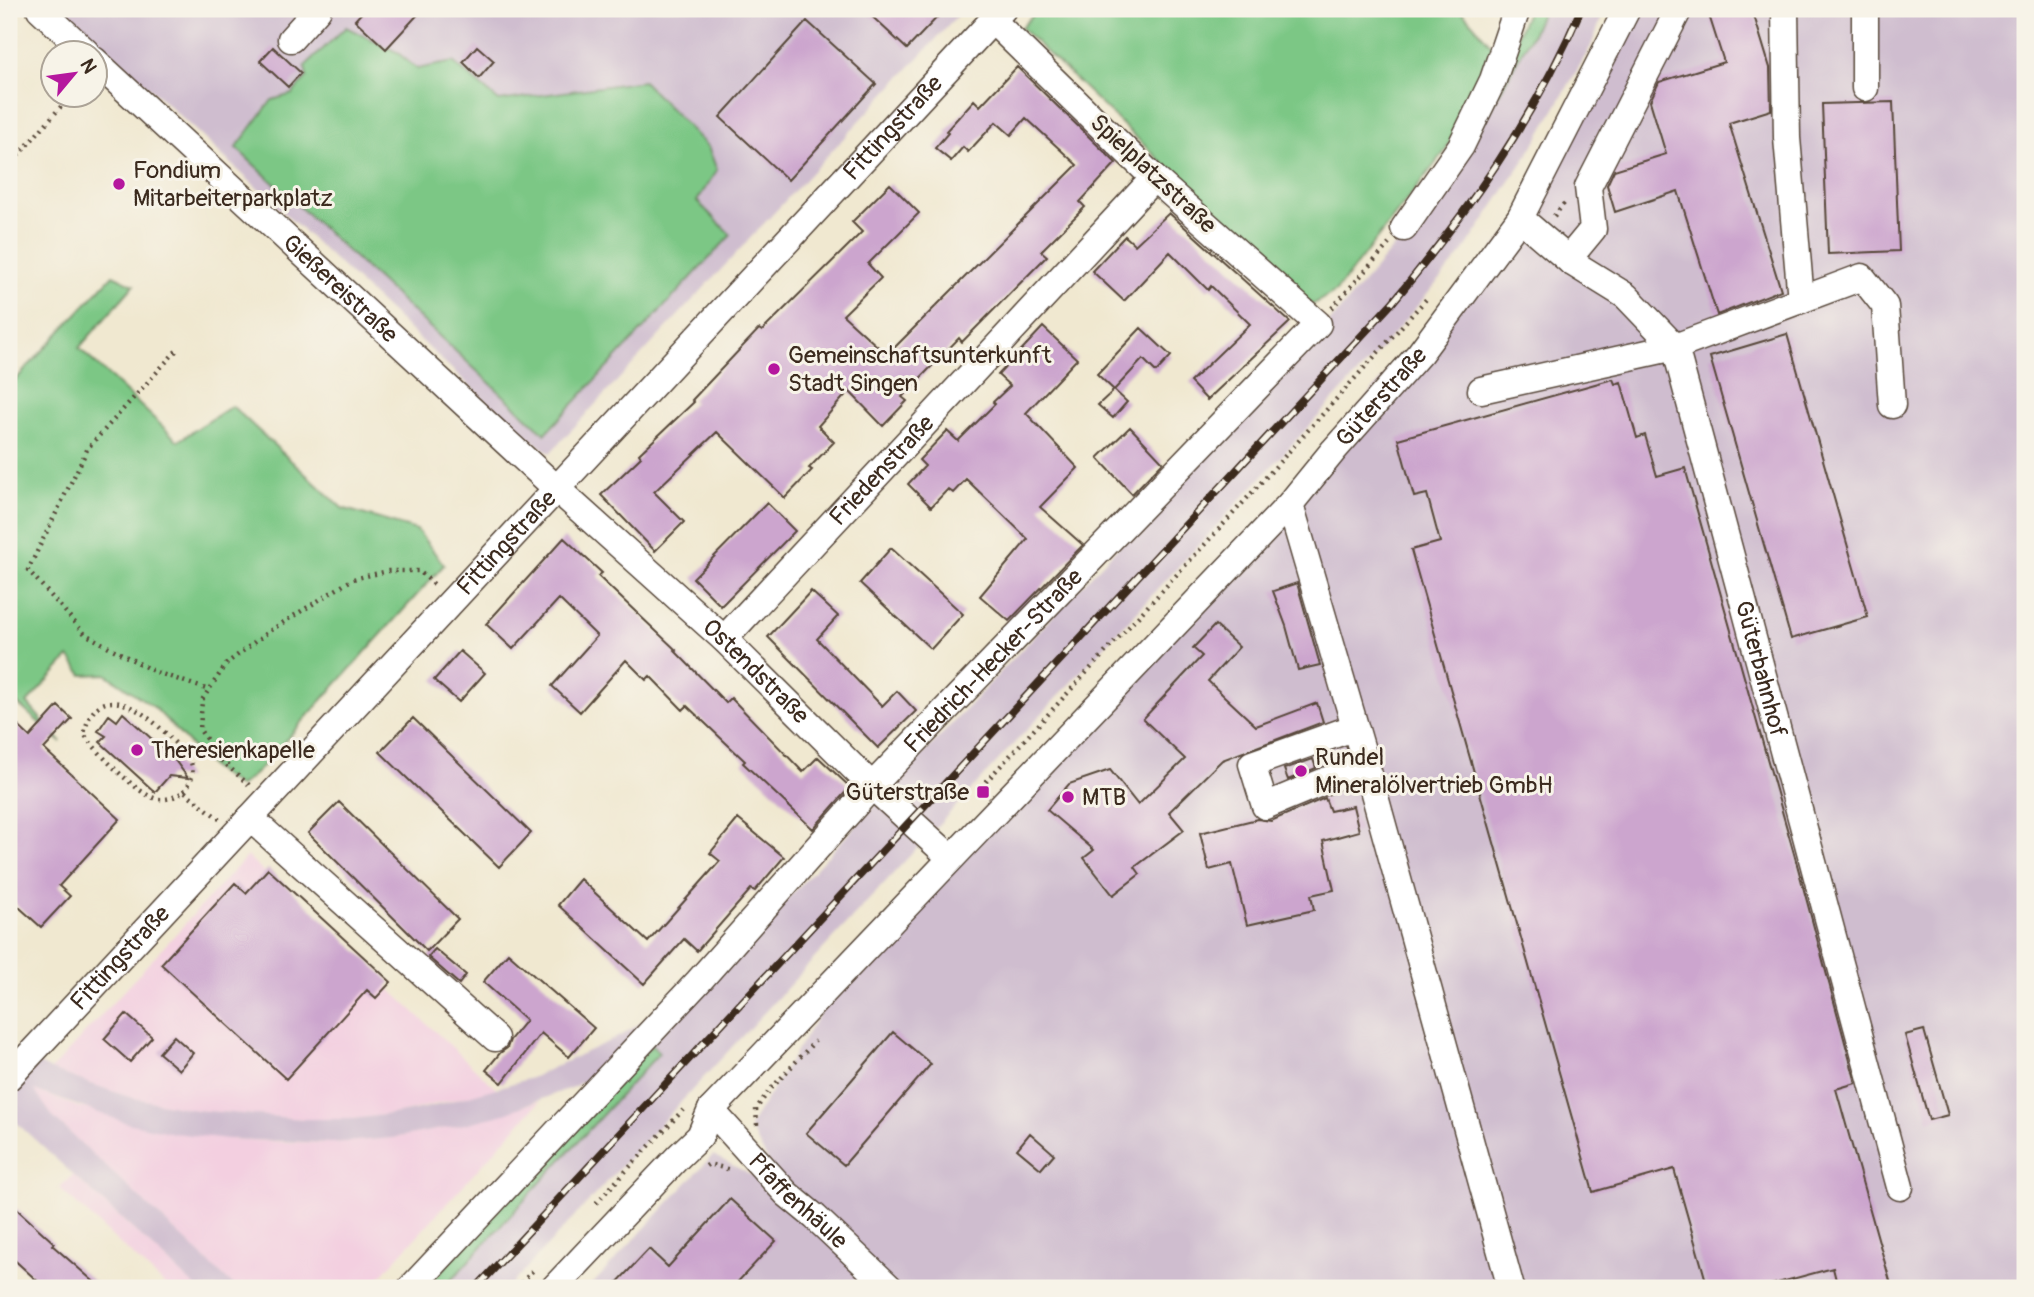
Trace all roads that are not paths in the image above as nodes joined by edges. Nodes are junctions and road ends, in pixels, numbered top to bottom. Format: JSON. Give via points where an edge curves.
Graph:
{"nodes":[{"id":1,"x":40,"y":9,"type":"edge"},
{"id":2,"x":318,"y":9,"type":"edge"},
{"id":3,"x":1517,"y":9,"type":"edge"},
{"id":4,"x":1627,"y":9,"type":"edge"},
{"id":5,"x":1679,"y":9,"type":"edge"},
{"id":6,"x":1785,"y":9,"type":"edge"},
{"id":7,"x":1865,"y":9,"type":"edge"},
{"id":8,"x":997,"y":15,"type":"edge"},
{"id":9,"x":71,"y":38,"type":"edge"},
{"id":10,"x":290,"y":38,"type":"dead end"},
{"id":11,"x":108,"y":73,"type":"edge"},
{"id":12,"x":1865,"y":88,"type":"dead end"},
{"id":13,"x":1154,"y":178,"type":"junction"},
{"id":14,"x":1520,"y":218,"type":"junction"},
{"id":15,"x":1404,"y":228,"type":"road end"},
{"id":16,"x":1571,"y":262,"type":"junction"},
{"id":17,"x":1801,"y":300,"type":"junction"},
{"id":18,"x":1318,"y":324,"type":"joint"},
{"id":19,"x":1675,"y":347,"type":"junction"},
{"id":20,"x":1481,"y":390,"type":"dead end"},
{"id":21,"x":1892,"y":405,"type":"dead end"},
{"id":22,"x":556,"y":489,"type":"junction"},
{"id":23,"x":1290,"y":505,"type":"junction"},
{"id":24,"x":724,"y":639,"type":"junction"},
{"id":25,"x":1353,"y":728,"type":"junction"},
{"id":26,"x":1366,"y":764,"type":"junction"},
{"id":27,"x":872,"y":786,"type":"junction"},
{"id":28,"x":257,"y":810,"type":"junction"},
{"id":29,"x":951,"y":858,"type":"junction"},
{"id":30,"x":495,"y":1038,"type":"dead end"},
{"id":31,"x":9,"y":1077,"type":"edge"},
{"id":32,"x":711,"y":1110,"type":"junction"},
{"id":33,"x":1900,"y":1187,"type":"dead end"},
{"id":34,"x":411,"y":1288,"type":"edge"},
{"id":35,"x":554,"y":1288,"type":"edge"},
{"id":36,"x":890,"y":1288,"type":"edge"},
{"id":37,"x":1511,"y":1288,"type":"edge"}],
"edges":[{"from":1,"to":9,"type":"street"},
{"from":2,"to":10,"type":"street"},
{"from":3,"to":15,"type":"street","via":[[1493,80],[1461,146]]},
{"from":4,"to":14,"type":"street","name":"Güterstraße"},
{"from":5,"to":16,"type":"street","via":[[1588,187],[1593,229]]},
{"from":6,"to":17,"type":"street","via":[[1787,138]]},
{"from":7,"to":12,"type":"street"},
{"from":8,"to":13,"type":"street","name":"Spielplatzstraße"},
{"from":8,"to":22,"type":"street","name":"Fittingstraße"},
{"from":11,"to":22,"type":"street","name":"Gießereistraße"},
{"from":13,"to":18,"type":"street","name":"Spielplatzstraße"},
{"from":13,"to":24,"type":"street","name":"Friedenstraße"},
{"from":14,"to":16,"type":"street","name":"Güterbahnhof"},
{"from":14,"to":23,"type":"street","name":"Güterstraße","via":[[1420,353]]},
{"from":16,"to":19,"type":"street","name":"Güterbahnhof","via":[[1626,296]]},
{"from":17,"to":19,"type":"street"},
{"from":17,"to":21,"type":"street","via":[[1862,277],[1885,306]]},
{"from":18,"to":27,"type":"street","name":"Friedrich-Hecker-Straße"},
{"from":19,"to":20,"type":"street"},
{"from":19,"to":33,"type":"street","name":"Güterbahnhof"},
{"from":22,"to":24,"type":"street","name":"Ostendstraße"},
{"from":22,"to":28,"type":"street","name":"Fittingstraße"},
{"from":23,"to":25,"type":"street"},
{"from":23,"to":29,"type":"street","name":"Güterstraße"},
{"from":24,"to":27,"type":"street","name":"Ostendstraße"},
{"from":25,"to":26,"type":"street"},
{"from":25,"to":26,"type":"street","via":[[1252,764],[1265,806]]},
{"from":26,"to":37,"type":"street"},
{"from":27,"to":29,"type":"street","name":"Ostendstraße"},
{"from":27,"to":34,"type":"street","name":"Friedrich-Hecker-Straße","via":[[698,982]]},
{"from":28,"to":30,"type":"street"},
{"from":28,"to":31,"type":"street","name":"Fittingstraße"},
{"from":29,"to":32,"type":"street","name":"Güterstraße"},
{"from":32,"to":35,"type":"street","name":"Güterstraße","via":[[700,1136]]},
{"from":32,"to":36,"type":"street","name":"Pfaffenhäule","via":[[788,1194]]}]}
